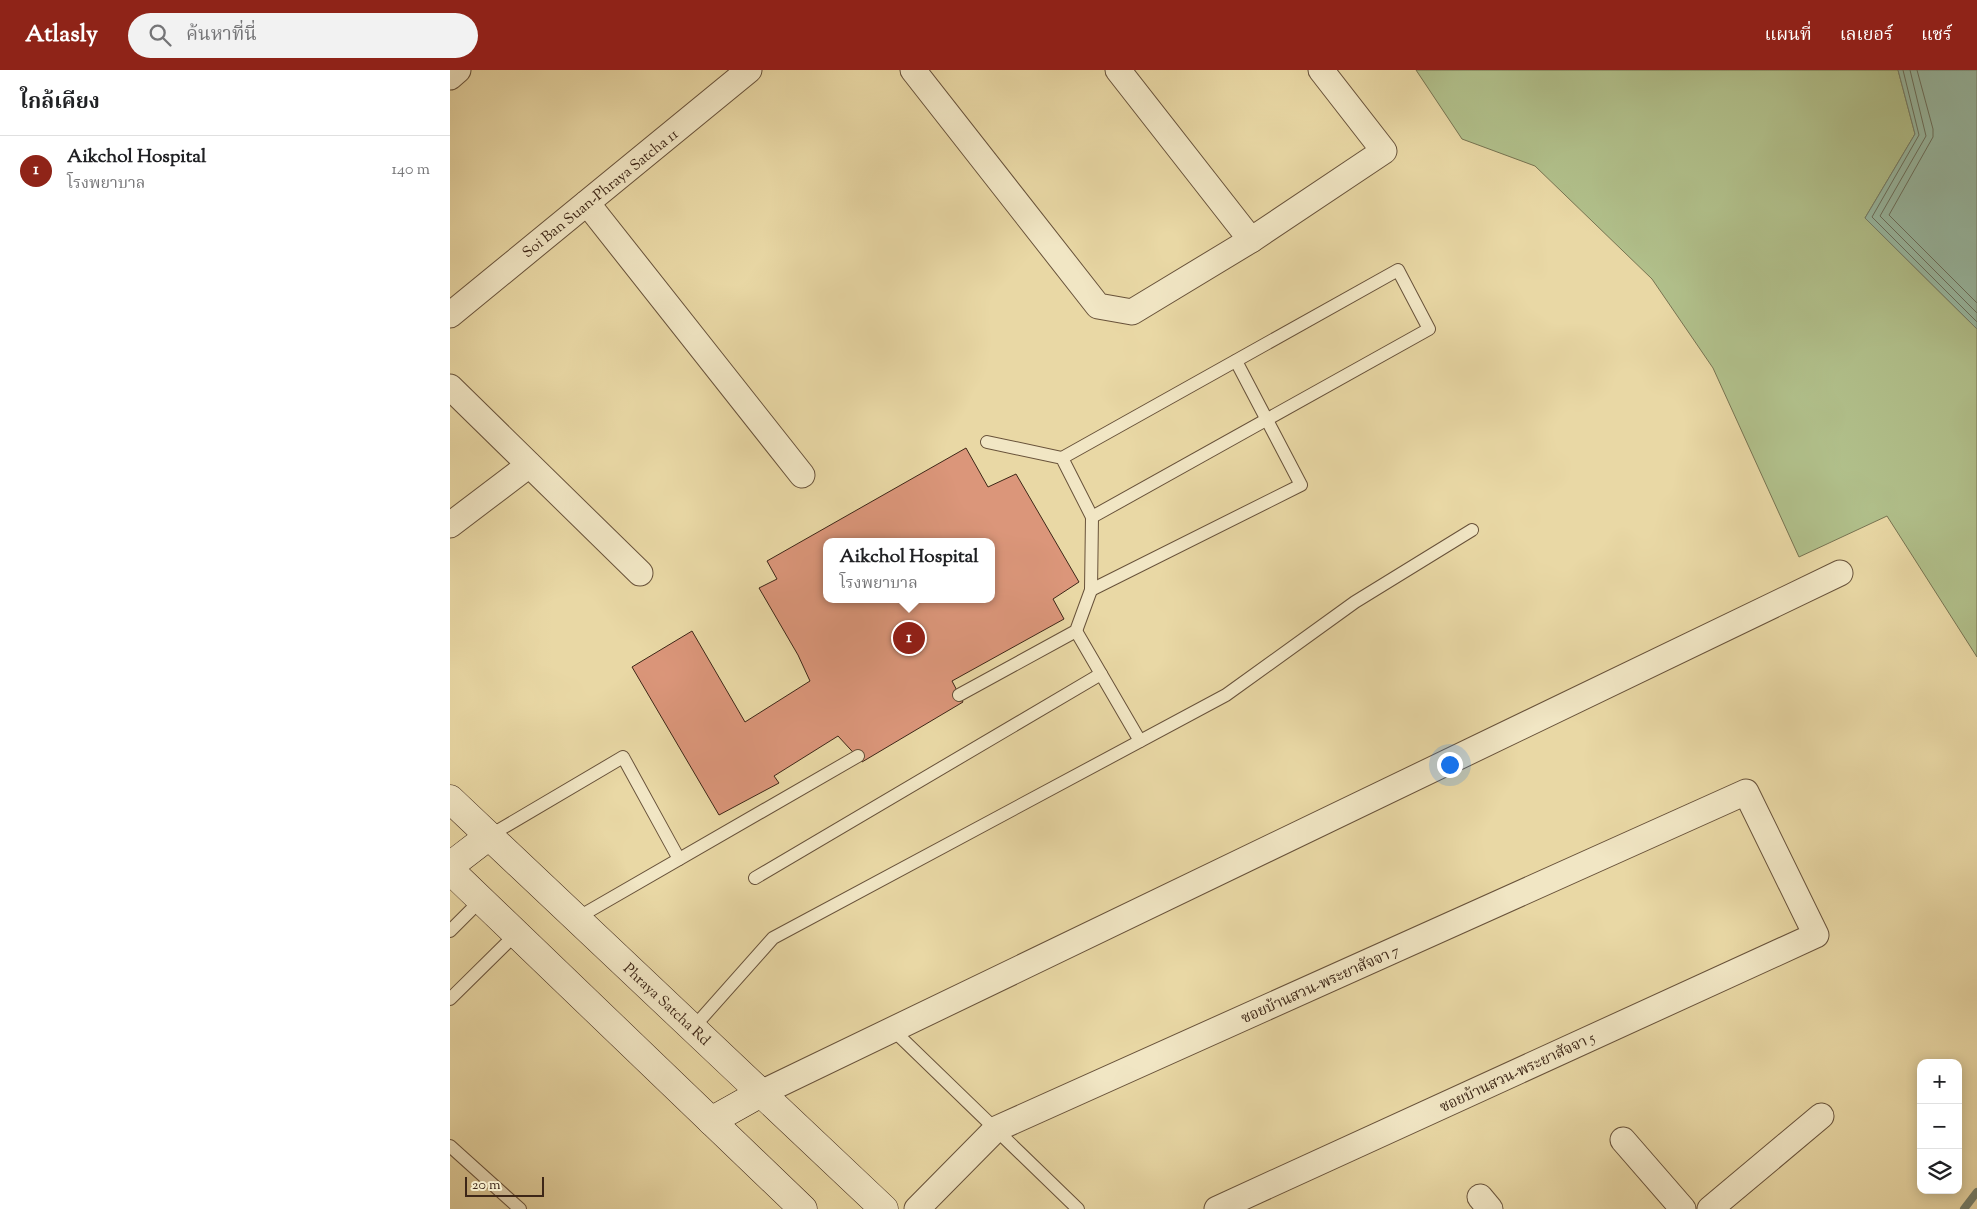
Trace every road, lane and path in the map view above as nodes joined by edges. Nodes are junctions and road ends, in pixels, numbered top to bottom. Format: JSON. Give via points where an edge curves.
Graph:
{"nodes":[{"id":1,"x":458,"y":70,"type":"edge"},
{"id":2,"x":749,"y":70,"type":"edge"},
{"id":3,"x":913,"y":70,"type":"edge"},
{"id":4,"x":1118,"y":70,"type":"edge"},
{"id":5,"x":1321,"y":70,"type":"edge"},
{"id":6,"x":450,"y":77,"type":"edge"},
{"id":7,"x":587,"y":203,"type":"junction"},
{"id":8,"x":1251,"y":240,"type":"junction"},
{"id":9,"x":450,"y":315,"type":"edge"},
{"id":10,"x":1236,"y":361,"type":"junction"},
{"id":11,"x":450,"y":387,"type":"edge"},
{"id":12,"x":1267,"y":420,"type":"junction"},
{"id":13,"x":987,"y":442,"type":"dead end"},
{"id":14,"x":1062,"y":458,"type":"junction"},
{"id":15,"x":529,"y":465,"type":"junction"},
{"id":16,"x":802,"y":474,"type":"dead end"},
{"id":17,"x":1092,"y":517,"type":"junction"},
{"id":18,"x":450,"y":525,"type":"edge"},
{"id":19,"x":1472,"y":530,"type":"dead end"},
{"id":20,"x":640,"y":573,"type":"dead end"},
{"id":21,"x":1840,"y":573,"type":"dead end"},
{"id":22,"x":1091,"y":590,"type":"junction"},
{"id":23,"x":1076,"y":631,"type":"junction"},
{"id":24,"x":1102,"y":674,"type":"junction"},
{"id":25,"x":959,"y":695,"type":"dead end"},
{"id":26,"x":1140,"y":741,"type":"junction"},
{"id":27,"x":858,"y":756,"type":"dead end"},
{"id":28,"x":1746,"y":792,"type":"joint"},
{"id":29,"x":450,"y":799,"type":"edge"},
{"id":30,"x":489,"y":836,"type":"junction"},
{"id":31,"x":679,"y":859,"type":"junction"},
{"id":32,"x":450,"y":866,"type":"edge"},
{"id":33,"x":450,"y":870,"type":"edge"},
{"id":34,"x":755,"y":878,"type":"dead end"},
{"id":35,"x":481,"y":900,"type":"junction"},
{"id":36,"x":577,"y":918,"type":"junction"},
{"id":37,"x":450,"y":931,"type":"edge"},
{"id":38,"x":516,"y":934,"type":"junction"},
{"id":39,"x":450,"y":999,"type":"edge"},
{"id":40,"x":693,"y":1028,"type":"junction"},
{"id":41,"x":892,"y":1028,"type":"junction"},
{"id":42,"x":761,"y":1093,"type":"junction"},
{"id":43,"x":1822,"y":1116,"type":"dead end"},
{"id":44,"x":711,"y":1121,"type":"junction"},
{"id":45,"x":996,"y":1129,"type":"junction"},
{"id":46,"x":1623,"y":1140,"type":"dead end"},
{"id":47,"x":450,"y":1146,"type":"edge"},
{"id":48,"x":520,"y":1209,"type":"edge"},
{"id":49,"x":803,"y":1209,"type":"edge"},
{"id":50,"x":884,"y":1209,"type":"edge"},
{"id":51,"x":916,"y":1209,"type":"edge"},
{"id":52,"x":1078,"y":1209,"type":"edge"},
{"id":53,"x":1217,"y":1209,"type":"edge"},
{"id":54,"x":1683,"y":1209,"type":"edge"},
{"id":55,"x":1710,"y":1209,"type":"edge"}],
"edges":[{"from":1,"to":6,"type":"street"},
{"from":2,"to":7,"type":"street","name":"Soi Ban Suan-Phraya Satcha 11"},
{"from":3,"to":8,"type":"street","via":[[1098,306],[1132,312]]},
{"from":4,"to":8,"type":"street"},
{"from":5,"to":8,"type":"street","via":[[1384,151]]},
{"from":7,"to":9,"type":"street","name":"Soi Ban Suan-Phraya Satcha 11"},
{"from":7,"to":16,"type":"street"},
{"from":10,"to":12,"type":"lane"},
{"from":10,"to":12,"type":"lane","via":[[1398,270],[1430,329]]},
{"from":10,"to":14,"type":"lane"},
{"from":11,"to":15,"type":"street"},
{"from":12,"to":17,"type":"lane"},
{"from":12,"to":22,"type":"lane","via":[[1301,485]]},
{"from":13,"to":14,"type":"lane"},
{"from":14,"to":17,"type":"lane"},
{"from":15,"to":18,"type":"street"},
{"from":15,"to":20,"type":"street"},
{"from":17,"to":22,"type":"lane"},
{"from":19,"to":26,"type":"lane","via":[[1355,602],[1226,695]]},
{"from":21,"to":41,"type":"street"},
{"from":22,"to":23,"type":"lane"},
{"from":23,"to":24,"type":"lane"},
{"from":23,"to":25,"type":"lane"},
{"from":24,"to":26,"type":"lane"},
{"from":24,"to":34,"type":"lane"},
{"from":26,"to":40,"type":"lane","via":[[773,938]]},
{"from":27,"to":31,"type":"lane"},
{"from":28,"to":45,"type":"street","name":"ซอยบ้านสวน-พระยาสัจจา 7"},
{"from":28,"to":53,"type":"street","name":"ซอยบ้านสวน-พระยาสัจจา 5","via":[[1816,935]]},
{"from":29,"to":30,"type":"main road","name":"Phraya Satcha Rd"},
{"from":30,"to":31,"type":"lane","via":[[623,757]]},
{"from":30,"to":32,"type":"main road"},
{"from":30,"to":36,"type":"main road","name":"Phraya Satcha Rd"},
{"from":31,"to":36,"type":"lane"},
{"from":33,"to":35,"type":"main road"},
{"from":35,"to":37,"type":"lane"},
{"from":35,"to":38,"type":"main road"},
{"from":36,"to":40,"type":"main road","name":"Phraya Satcha Rd"},
{"from":38,"to":39,"type":"lane"},
{"from":38,"to":44,"type":"main road"},
{"from":40,"to":42,"type":"main road","name":"Phraya Satcha Rd"},
{"from":41,"to":42,"type":"street"},
{"from":41,"to":45,"type":"lane"},
{"from":42,"to":44,"type":"main road"},
{"from":42,"to":50,"type":"main road","name":"Phraya Satcha Rd"},
{"from":43,"to":55,"type":"street"},
{"from":44,"to":49,"type":"main road"},
{"from":45,"to":51,"type":"street","name":"ซอยบ้านสวน-พระยาสัจจา 7"},
{"from":45,"to":52,"type":"lane"},
{"from":46,"to":54,"type":"street"},
{"from":47,"to":48,"type":"lane"}]}
